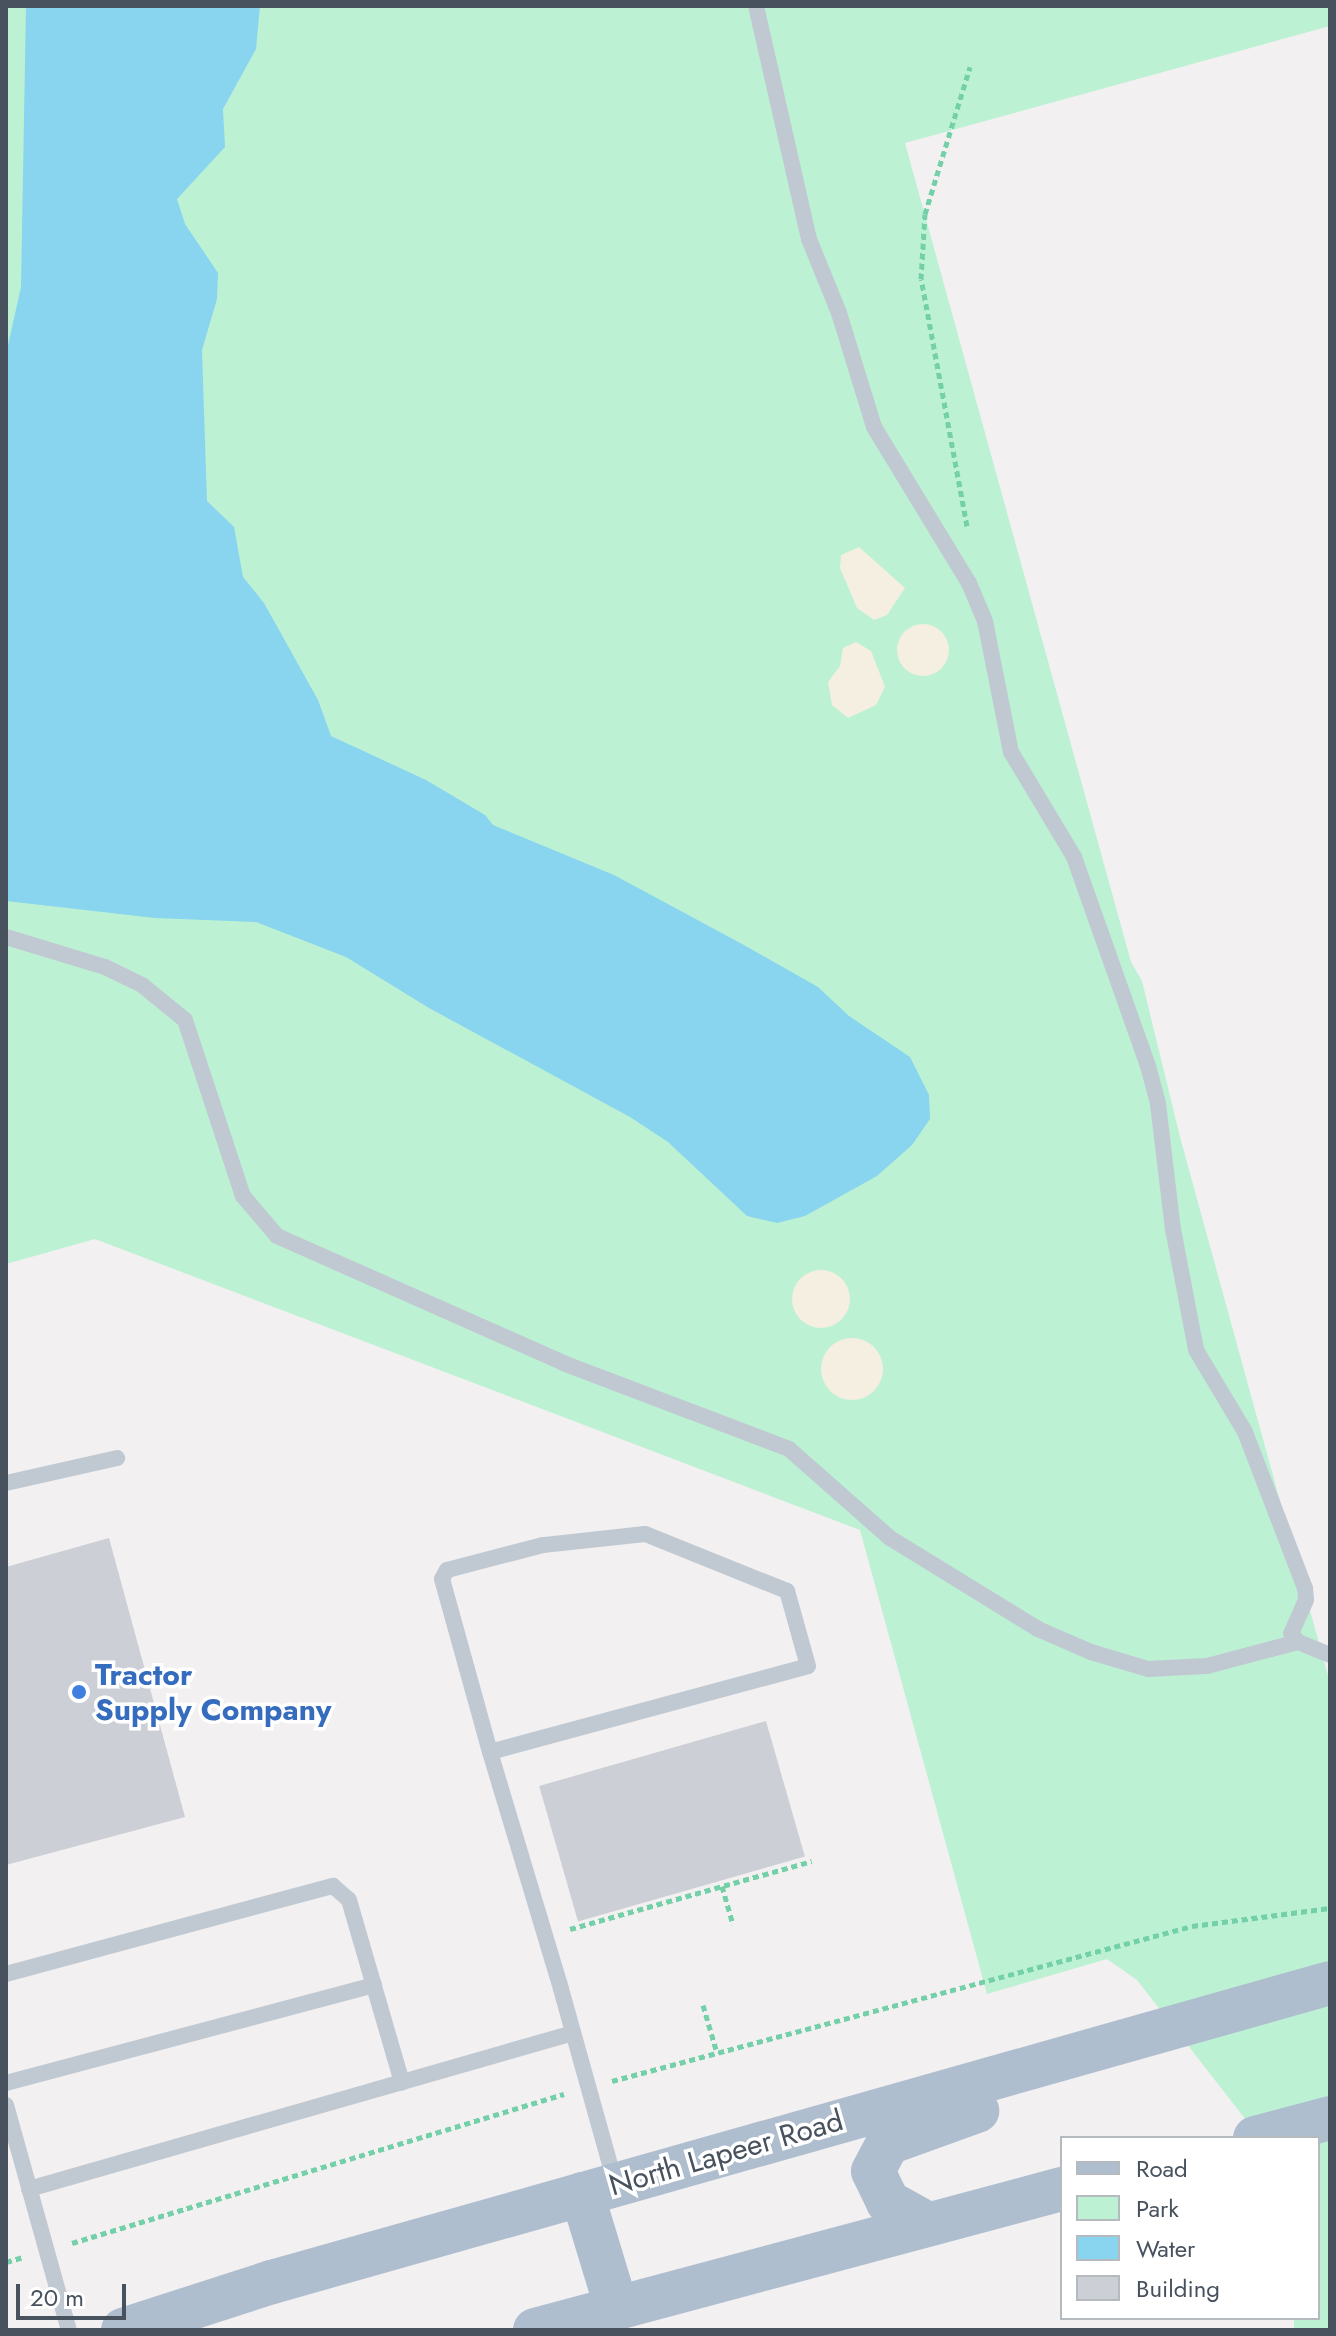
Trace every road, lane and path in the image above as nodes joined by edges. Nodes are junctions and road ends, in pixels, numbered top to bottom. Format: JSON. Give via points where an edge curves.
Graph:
{"nodes":[{"id":1,"x":756,"y":6,"type":"edge"},
{"id":2,"x":970,"y":67,"type":"dead end"},
{"id":3,"x":969,"y":583,"type":"junction"},
{"id":4,"x":6,"y":937,"type":"edge"},
{"id":5,"x":117,"y":1458,"type":"dead end"},
{"id":6,"x":6,"y":1483,"type":"edge"},
{"id":7,"x":1298,"y":1642,"type":"junction"},
{"id":8,"x":1330,"y":1655,"type":"edge"},
{"id":9,"x":490,"y":1752,"type":"junction"},
{"id":10,"x":812,"y":1861,"type":"dead end"},
{"id":11,"x":722,"y":1886,"type":"junction"},
{"id":12,"x":1330,"y":1908,"type":"edge"},
{"id":13,"x":733,"y":1924,"type":"dead end"},
{"id":14,"x":569,"y":1929,"type":"dead end"},
{"id":15,"x":6,"y":1974,"type":"edge"},
{"id":16,"x":1330,"y":1983,"type":"edge"},
{"id":17,"x":374,"y":1985,"type":"junction"},
{"id":18,"x":703,"y":2005,"type":"dead end"},
{"id":19,"x":1330,"y":2013,"type":"edge"},
{"id":20,"x":573,"y":2033,"type":"junction"},
{"id":21,"x":717,"y":2053,"type":"junction"},
{"id":22,"x":402,"y":2082,"type":"junction"},
{"id":23,"x":6,"y":2083,"type":"edge"},
{"id":24,"x":588,"y":2087,"type":"junction"},
{"id":25,"x":6,"y":2105,"type":"edge"},
{"id":26,"x":1330,"y":2118,"type":"edge"},
{"id":27,"x":1262,"y":2136,"type":"edge"},
{"id":28,"x":29,"y":2189,"type":"junction"},
{"id":29,"x":598,"y":2189,"type":"junction"},
{"id":30,"x":1060,"y":2190,"type":"edge"},
{"id":31,"x":928,"y":2224,"type":"junction"},
{"id":32,"x":46,"y":2250,"type":"junction"},
{"id":33,"x":6,"y":2262,"type":"edge"},
{"id":34,"x":617,"y":2309,"type":"junction"},
{"id":35,"x":69,"y":2330,"type":"edge"},
{"id":36,"x":123,"y":2330,"type":"edge"},
{"id":37,"x":535,"y":2330,"type":"edge"}],
"edges":[{"from":1,"to":3,"type":"lane","via":[[809,239],[839,313],[874,427]]},
{"from":2,"to":3,"type":"path","via":[[925,214],[921,279],[966,519]]},
{"from":3,"to":7,"type":"lane","via":[[987,631],[1011,752],[1074,857],[1148,1066],[1196,1350],[1245,1432],[1305,1588],[1306,1600],[1291,1633]]},
{"from":4,"to":7,"type":"lane","via":[[105,967],[142,985],[185,1020],[243,1196],[277,1236],[563,1363],[789,1449],[890,1538],[1038,1629],[1091,1652],[1148,1669],[1207,1666]]},
{"from":5,"to":6,"type":"lane"},
{"from":7,"to":8,"type":"lane"},
{"from":9,"to":9,"type":"lane","via":[[442,1579],[447,1570],[543,1545],[645,1534],[787,1591],[808,1666]]},
{"from":9,"to":20,"type":"lane"},
{"from":10,"to":11,"type":"path"},
{"from":11,"to":13,"type":"path"},
{"from":11,"to":14,"type":"path"},
{"from":12,"to":21,"type":"path","via":[[1192,1926]]},
{"from":15,"to":17,"type":"lane","via":[[333,1886],[349,1900]]},
{"from":16,"to":29,"type":"main road","name":"North Lapeer Road"},
{"from":17,"to":22,"type":"lane"},
{"from":17,"to":23,"type":"lane"},
{"from":18,"to":21,"type":"path"},
{"from":19,"to":31,"type":"main road","via":[[951,2118],[888,2143],[873,2171],[888,2202]]},
{"from":20,"to":22,"type":"lane"},
{"from":20,"to":24,"type":"lane"},
{"from":21,"to":24,"type":"path"},
{"from":22,"to":28,"type":"lane"},
{"from":24,"to":29,"type":"lane"},
{"from":24,"to":32,"type":"path"},
{"from":25,"to":28,"type":"lane"},
{"from":26,"to":27,"type":"main road"},
{"from":28,"to":32,"type":"lane"},
{"from":29,"to":34,"type":"main road"},
{"from":29,"to":36,"type":"main road","name":"North Lapeer Road"},
{"from":30,"to":31,"type":"main road"},
{"from":31,"to":34,"type":"main road"},
{"from":32,"to":33,"type":"path"},
{"from":32,"to":35,"type":"lane"},
{"from":34,"to":37,"type":"main road"}]}
